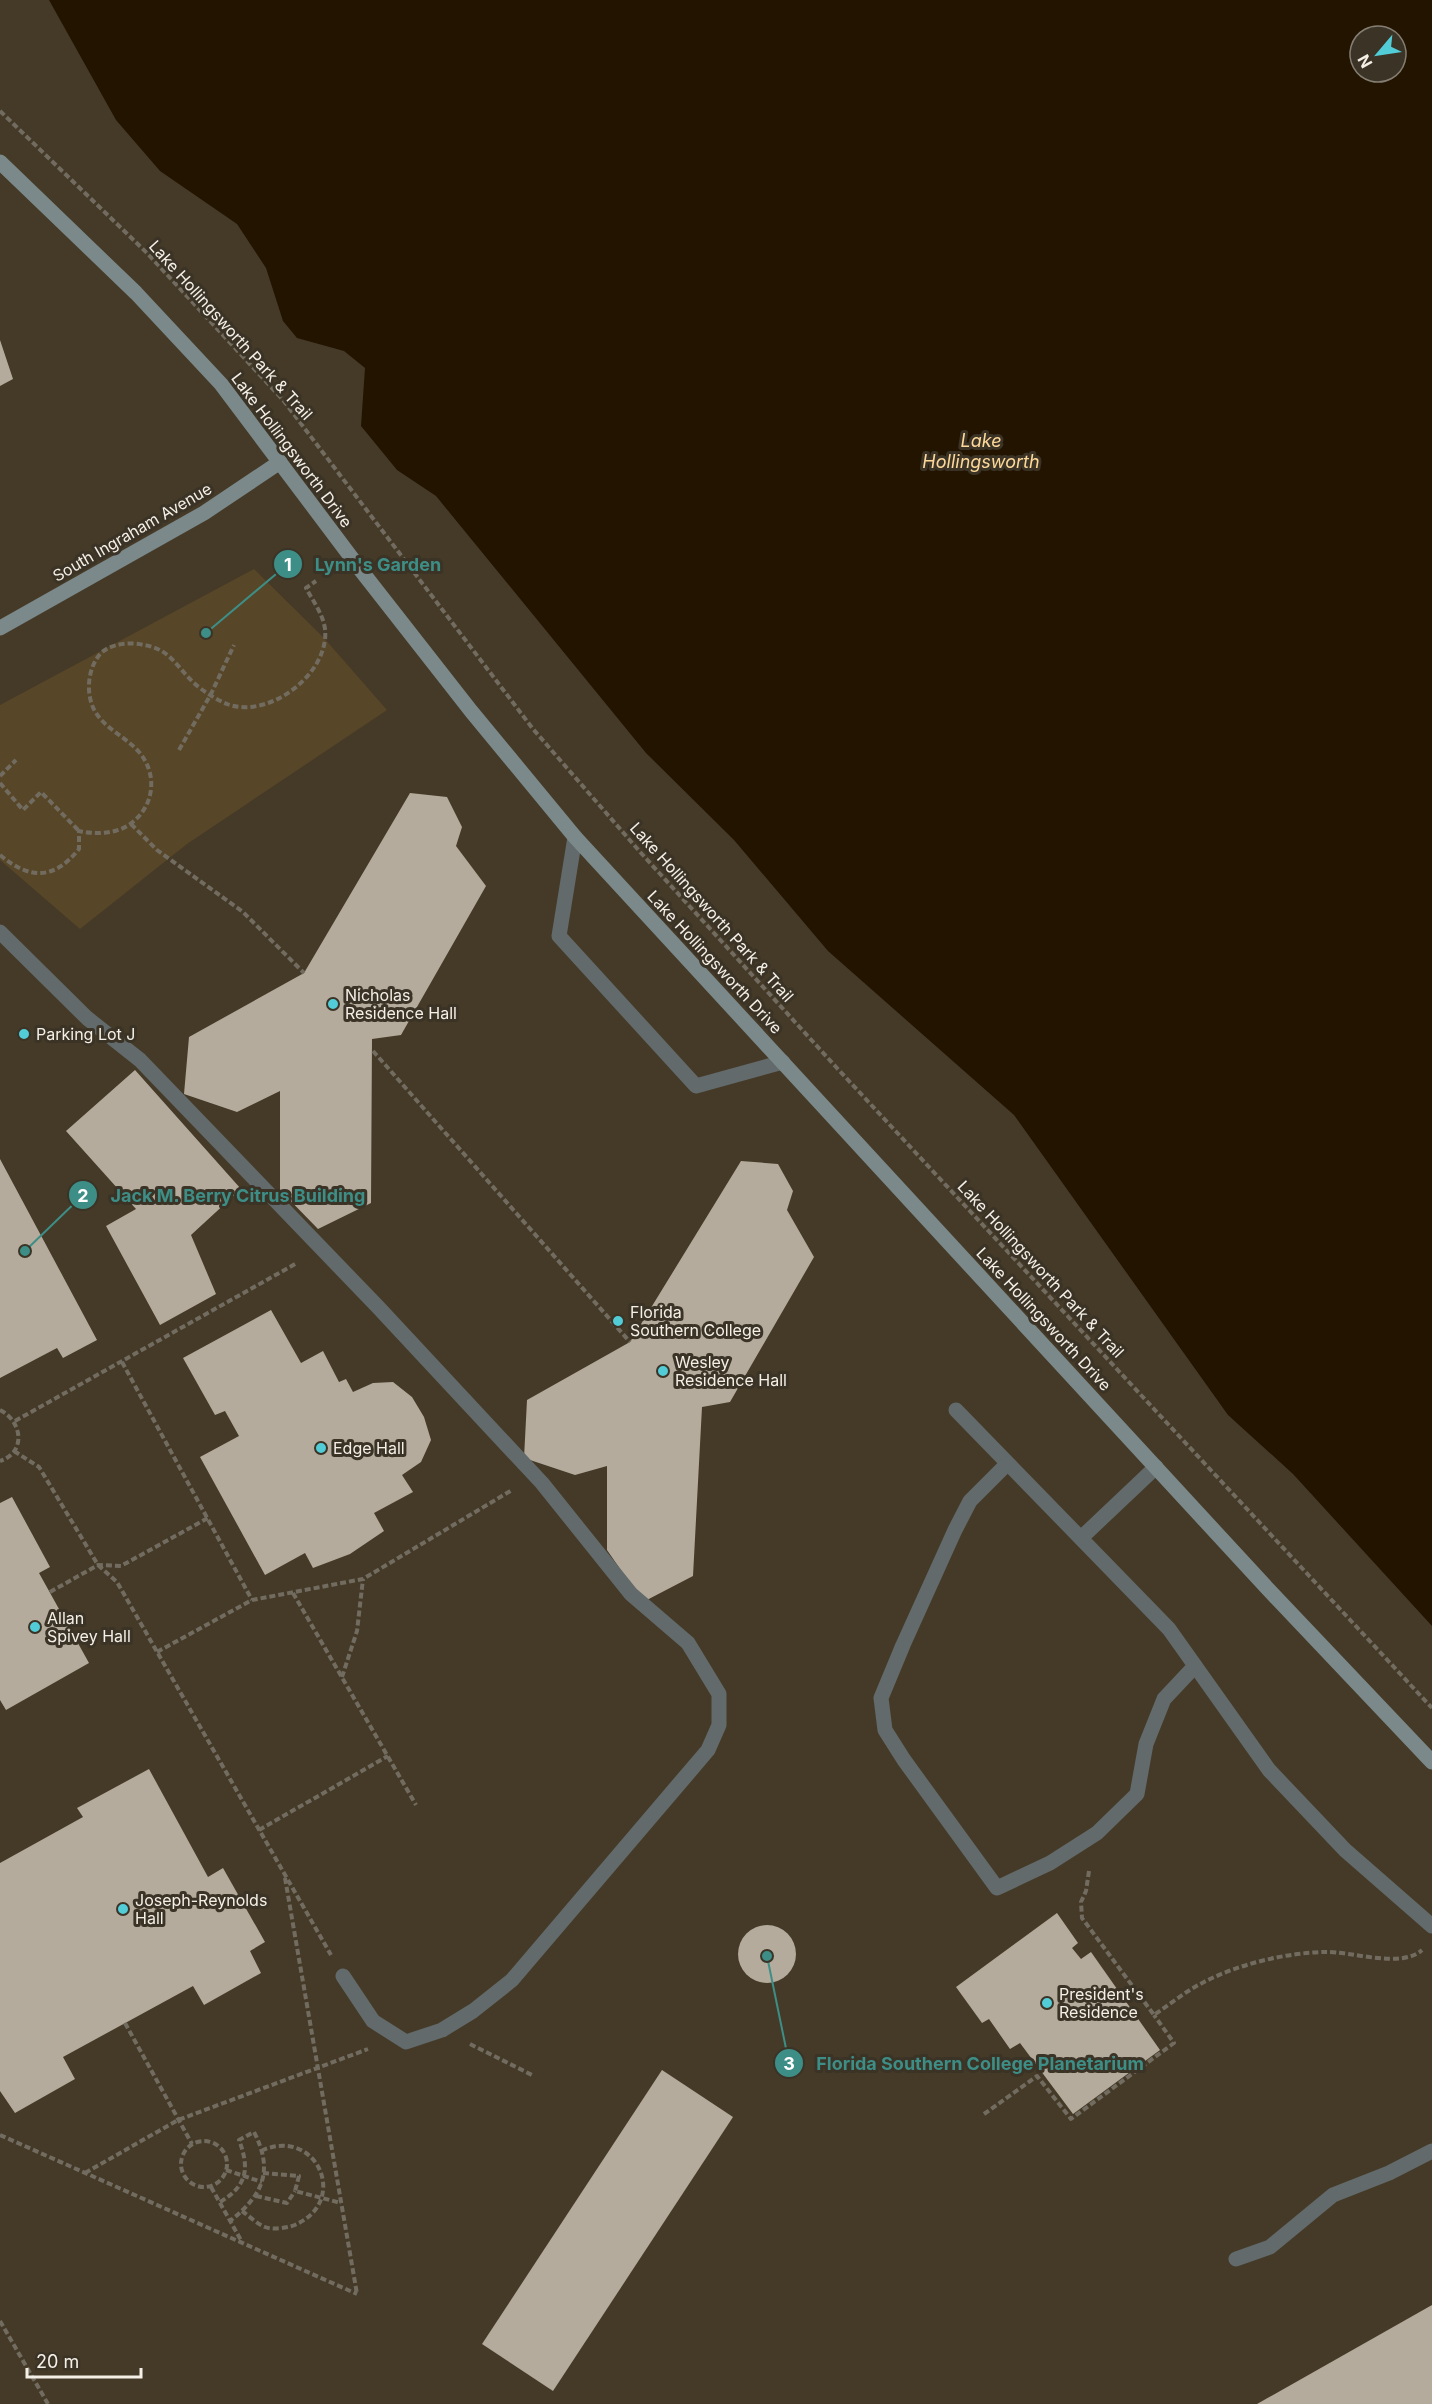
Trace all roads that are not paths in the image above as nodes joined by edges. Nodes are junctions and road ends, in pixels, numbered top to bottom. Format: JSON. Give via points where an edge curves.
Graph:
{"nodes":[{"id":1,"x":0,"y":162,"type":"edge"},
{"id":2,"x":280,"y":462,"type":"junction"},
{"id":3,"x":0,"y":628,"type":"edge"},
{"id":4,"x":575,"y":837,"type":"junction"},
{"id":5,"x":0,"y":932,"type":"edge"},
{"id":6,"x":783,"y":1062,"type":"junction"},
{"id":7,"x":956,"y":1410,"type":"dead end"},
{"id":8,"x":1007,"y":1464,"type":"junction"},
{"id":9,"x":1156,"y":1467,"type":"junction"},
{"id":10,"x":1081,"y":1538,"type":"junction"},
{"id":11,"x":1195,"y":1666,"type":"junction"},
{"id":12,"x":1432,"y":1762,"type":"edge"},
{"id":13,"x":1432,"y":1926,"type":"edge"},
{"id":14,"x":343,"y":1976,"type":"road end"},
{"id":15,"x":1432,"y":2151,"type":"edge"},
{"id":16,"x":1236,"y":2259,"type":"dead end"}],
"edges":[{"from":1,"to":2,"type":"street","name":"Lake Hollingsworth Drive","via":[[136,292],[221,384]]},
{"from":2,"to":3,"type":"street","name":"South Ingraham Avenue","via":[[204,513]]},
{"from":2,"to":4,"type":"street","name":"Lake Hollingsworth Drive","via":[[471,711]]},
{"from":4,"to":6,"type":"street","name":"Lake Hollingsworth Drive"},
{"from":4,"to":6,"type":"lane","via":[[559,936],[696,1086]]},
{"from":5,"to":14,"type":"lane","via":[[87,1018],[140,1060],[323,1249],[535,1476],[631,1594],[688,1643],[719,1694],[719,1725],[708,1750],[512,1980],[473,2011],[442,2030],[406,2042],[373,2021]]},
{"from":6,"to":9,"type":"street","name":"Lake Hollingsworth Drive"},
{"from":7,"to":8,"type":"lane"},
{"from":8,"to":10,"type":"lane"},
{"from":8,"to":11,"type":"lane","via":[[970,1501],[881,1698],[885,1730],[997,1888],[1078,1846],[1137,1794],[1146,1744],[1164,1699]]},
{"from":9,"to":10,"type":"lane"},
{"from":9,"to":12,"type":"street","name":"Lake Hollingsworth Drive"},
{"from":10,"to":11,"type":"lane","via":[[1169,1629]]},
{"from":11,"to":13,"type":"lane","via":[[1269,1770],[1345,1850]]},
{"from":15,"to":16,"type":"lane","via":[[1333,2195],[1270,2247]]}]}
